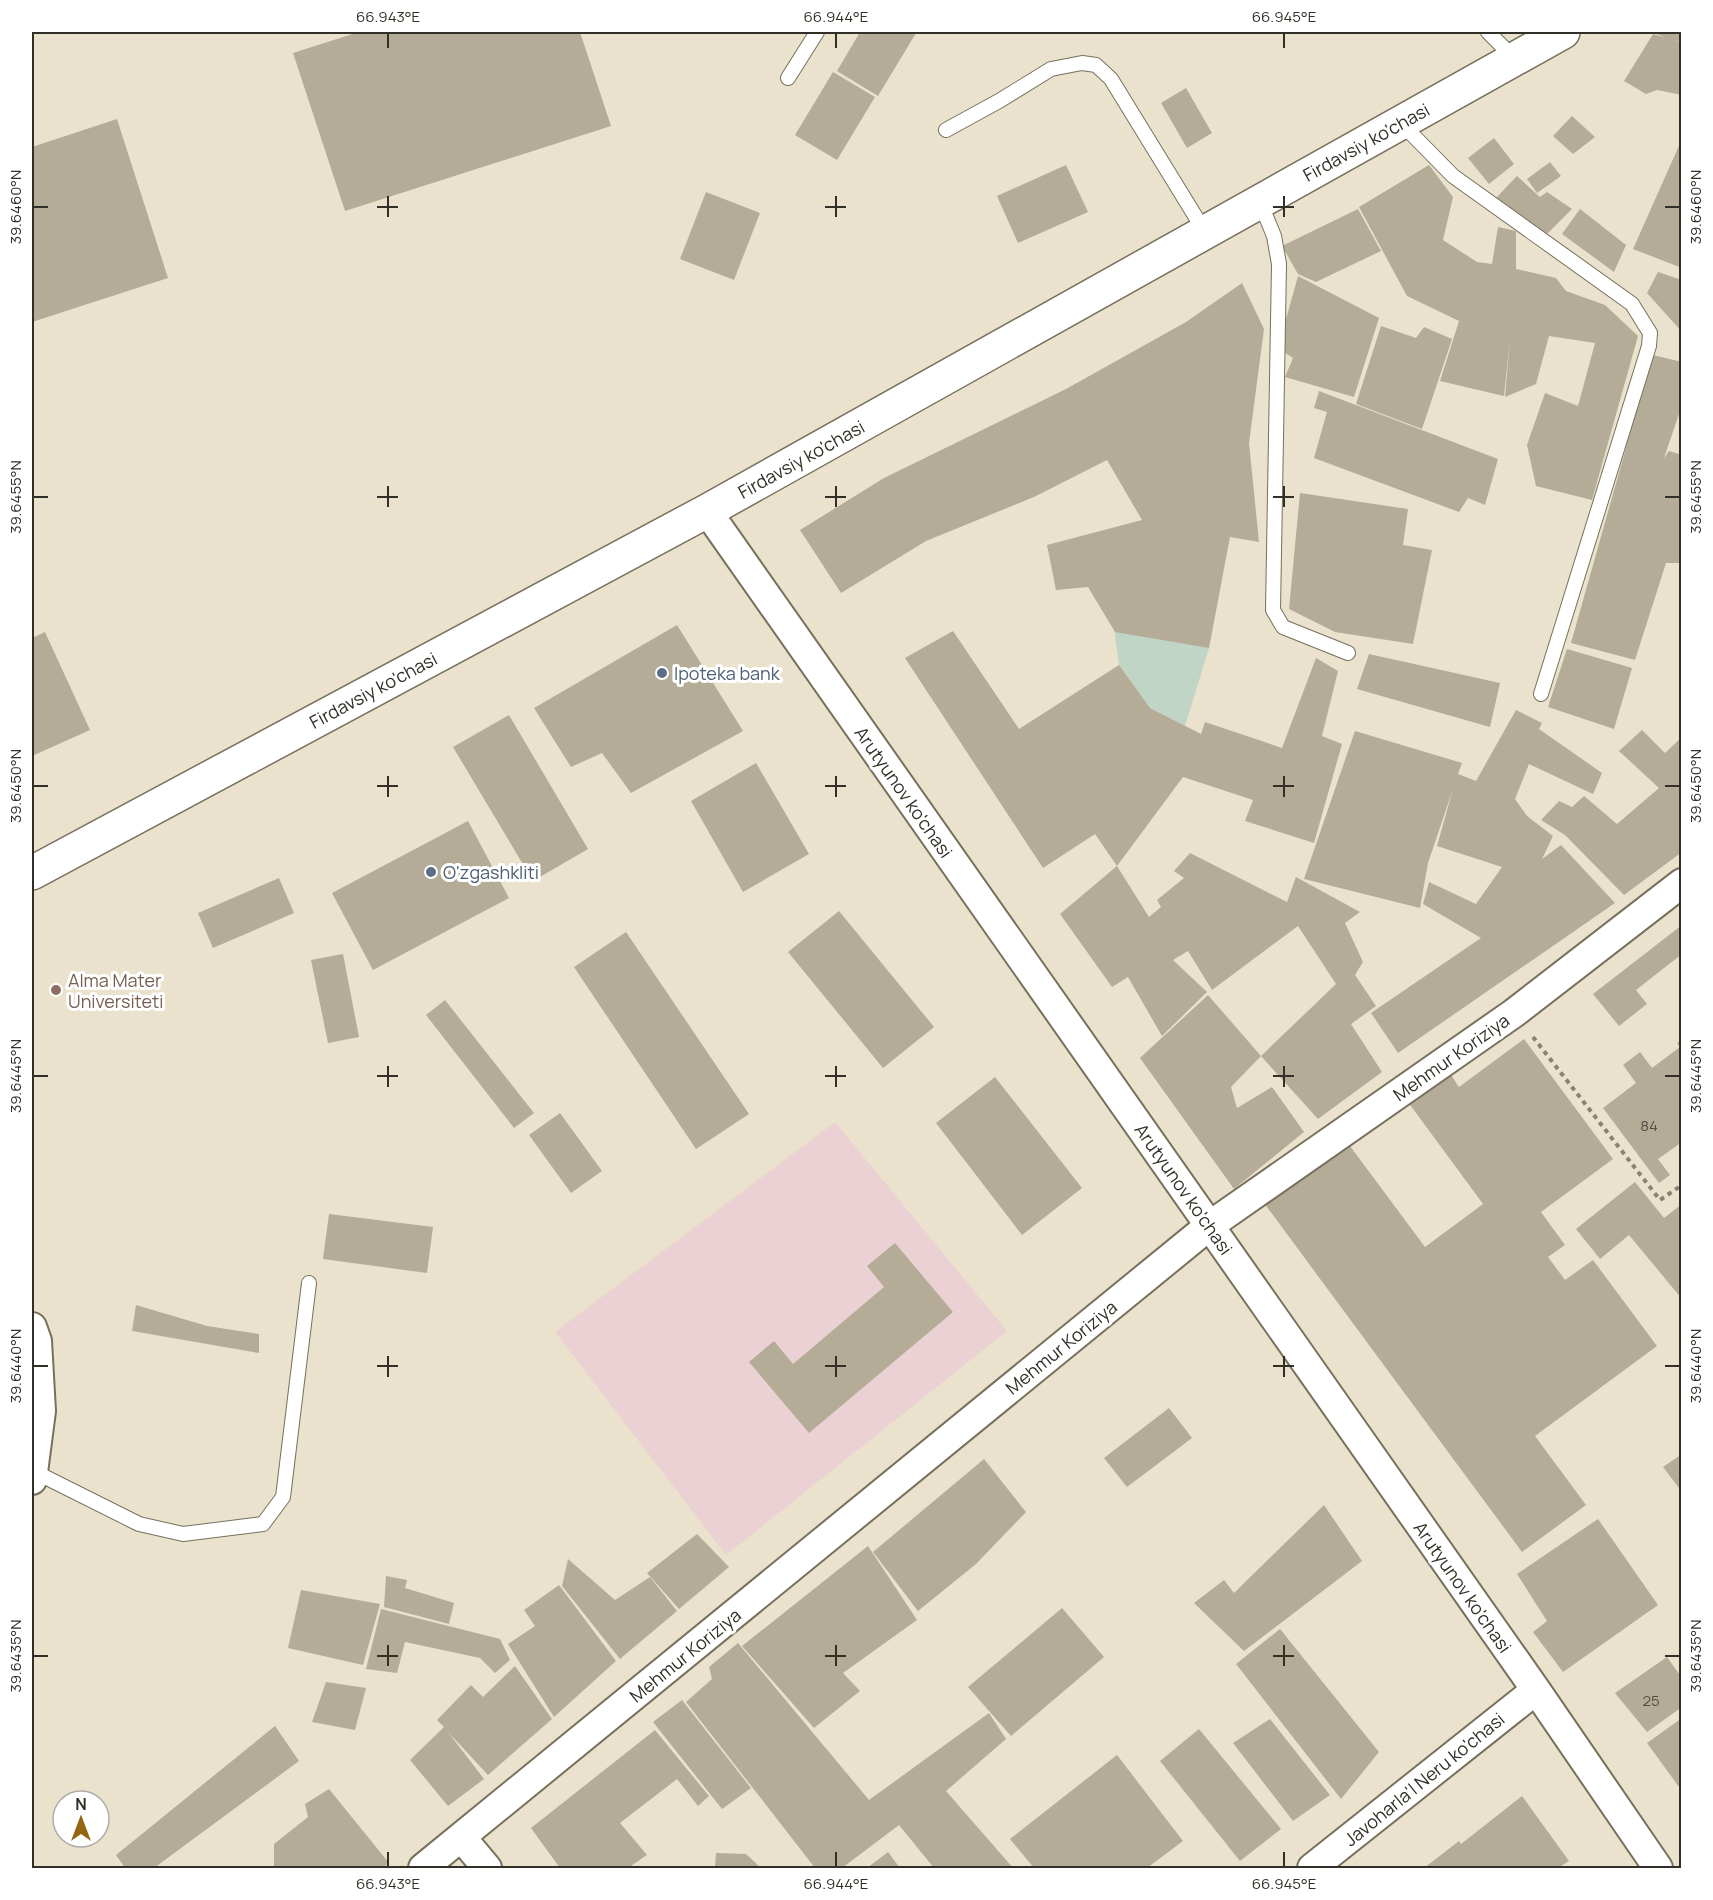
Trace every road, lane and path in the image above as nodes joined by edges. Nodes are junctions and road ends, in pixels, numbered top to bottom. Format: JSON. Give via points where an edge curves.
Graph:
{"nodes":[{"id":1,"x":817,"y":32,"type":"edge"},
{"id":2,"x":1488,"y":32,"type":"edge"},
{"id":3,"x":1563,"y":32,"type":"edge"},
{"id":4,"x":1515,"y":59,"type":"junction"},
{"id":5,"x":788,"y":78,"type":"dead end"},
{"id":6,"x":1400,"y":122,"type":"junction"},
{"id":7,"x":946,"y":130,"type":"dead end"},
{"id":8,"x":1260,"y":202,"type":"junction"},
{"id":9,"x":1205,"y":232,"type":"junction"},
{"id":10,"x":707,"y":511,"type":"junction"},
{"id":11,"x":1348,"y":653,"type":"dead end"},
{"id":12,"x":1541,"y":694,"type":"dead end"},
{"id":13,"x":32,"y":873,"type":"edge"},
{"id":14,"x":1682,"y":883,"type":"edge"},
{"id":15,"x":1514,"y":1012,"type":"junction"},
{"id":16,"x":1682,"y":1185,"type":"edge"},
{"id":17,"x":1209,"y":1226,"type":"junction"},
{"id":18,"x":309,"y":1283,"type":"dead end"},
{"id":19,"x":32,"y":1327,"type":"edge"},
{"id":20,"x":32,"y":1475,"type":"edge"},
{"id":21,"x":1536,"y":1690,"type":"junction"},
{"id":22,"x":462,"y":1838,"type":"junction"},
{"id":23,"x":423,"y":1869,"type":"edge"},
{"id":24,"x":487,"y":1869,"type":"edge"},
{"id":25,"x":1312,"y":1869,"type":"edge"},
{"id":26,"x":1658,"y":1869,"type":"edge"}],
"edges":[{"from":1,"to":5,"type":"lane"},
{"from":2,"to":4,"type":"lane"},
{"from":3,"to":4,"type":"main road","name":"Firdavsiy ko'chasi"},
{"from":4,"to":6,"type":"main road","name":"Firdavsiy ko'chasi"},
{"from":6,"to":8,"type":"main road","name":"Firdavsiy ko'chasi"},
{"from":6,"to":12,"type":"lane","via":[[1453,176],[1632,304],[1650,333],[1650,346]]},
{"from":7,"to":9,"type":"lane","via":[[1051,69],[1082,63],[1096,65],[1111,79]]},
{"from":8,"to":9,"type":"main road","name":"Firdavsiy ko'chasi"},
{"from":8,"to":11,"type":"lane","via":[[1274,236],[1279,264],[1273,610],[1283,627]]},
{"from":9,"to":10,"type":"main road","name":"Firdavsiy ko'chasi"},
{"from":10,"to":13,"type":"main road","name":"Firdavsiy ko'chasi"},
{"from":10,"to":17,"type":"street","name":"Arutyunov ko'chasi"},
{"from":14,"to":15,"type":"street","name":"Mehmur Koriziya"},
{"from":15,"to":16,"type":"path","via":[[1660,1200]]},
{"from":15,"to":17,"type":"street","name":"Mehmur Koriziya"},
{"from":17,"to":21,"type":"street","name":"Arutyunov ko'chasi"},
{"from":17,"to":22,"type":"street","name":"Mehmur Koriziya"},
{"from":18,"to":20,"type":"lane","via":[[283,1497],[263,1524],[183,1534],[139,1524]]},
{"from":19,"to":20,"type":"street","via":[[37,1341],[41,1411]]},
{"from":21,"to":25,"type":"street","name":"Javoharla'l Neru ko'chasi"},
{"from":21,"to":26,"type":"street","name":"Arutyunov ko'chasi"},
{"from":22,"to":23,"type":"street","name":"Mehmur Koriziya"},
{"from":22,"to":24,"type":"street"}]}
